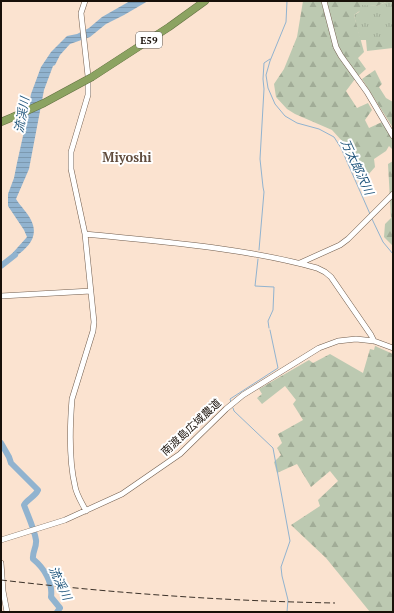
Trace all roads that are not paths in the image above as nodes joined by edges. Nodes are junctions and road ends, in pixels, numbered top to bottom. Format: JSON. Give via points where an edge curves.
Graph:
{"nodes":[{"id":1,"x":85,"y":1,"type":"edge"},
{"id":2,"x":205,"y":1,"type":"edge"},
{"id":3,"x":324,"y":1,"type":"edge"},
{"id":4,"x":1,"y":122,"type":"edge"},
{"id":5,"x":393,"y":136,"type":"edge"},
{"id":6,"x":393,"y":194,"type":"edge"},
{"id":7,"x":85,"y":234,"type":"junction"},
{"id":8,"x":300,"y":263,"type":"junction"},
{"id":9,"x":91,"y":291,"type":"junction"},
{"id":10,"x":1,"y":296,"type":"edge"},
{"id":11,"x":374,"y":341,"type":"junction"},
{"id":12,"x":393,"y":348,"type":"edge"},
{"id":13,"x":86,"y":511,"type":"junction"},
{"id":14,"x":1,"y":540,"type":"edge"},
{"id":15,"x":1,"y":563,"type":"edge"},
{"id":16,"x":7,"y":612,"type":"edge"}],
"edges":[{"from":1,"to":7,"type":"street","via":[[81,9],[81,18],[88,95],[72,152],[70,169]]},
{"from":2,"to":4,"type":"highway","number":"E59","bridge":true,"via":[[92,77]]},
{"from":3,"to":5,"type":"street","via":[[336,47]]},
{"from":6,"to":8,"type":"street","via":[[340,245]]},
{"from":7,"to":8,"type":"street","via":[[203,246]]},
{"from":7,"to":9,"type":"street"},
{"from":8,"to":11,"type":"street","via":[[329,275]]},
{"from":9,"to":10,"type":"street"},
{"from":9,"to":13,"type":"street","via":[[93,331],[72,399],[71,454],[75,486]]},
{"from":11,"to":12,"type":"street","name":"南渡島広域農道"},
{"from":11,"to":13,"type":"street","name":"南渡島広域農道","via":[[338,341],[312,352],[234,402],[169,462],[122,494]]},
{"from":13,"to":14,"type":"street","name":"南渡島広域農道","via":[[53,525]]},
{"from":15,"to":16,"type":"street"}]}
